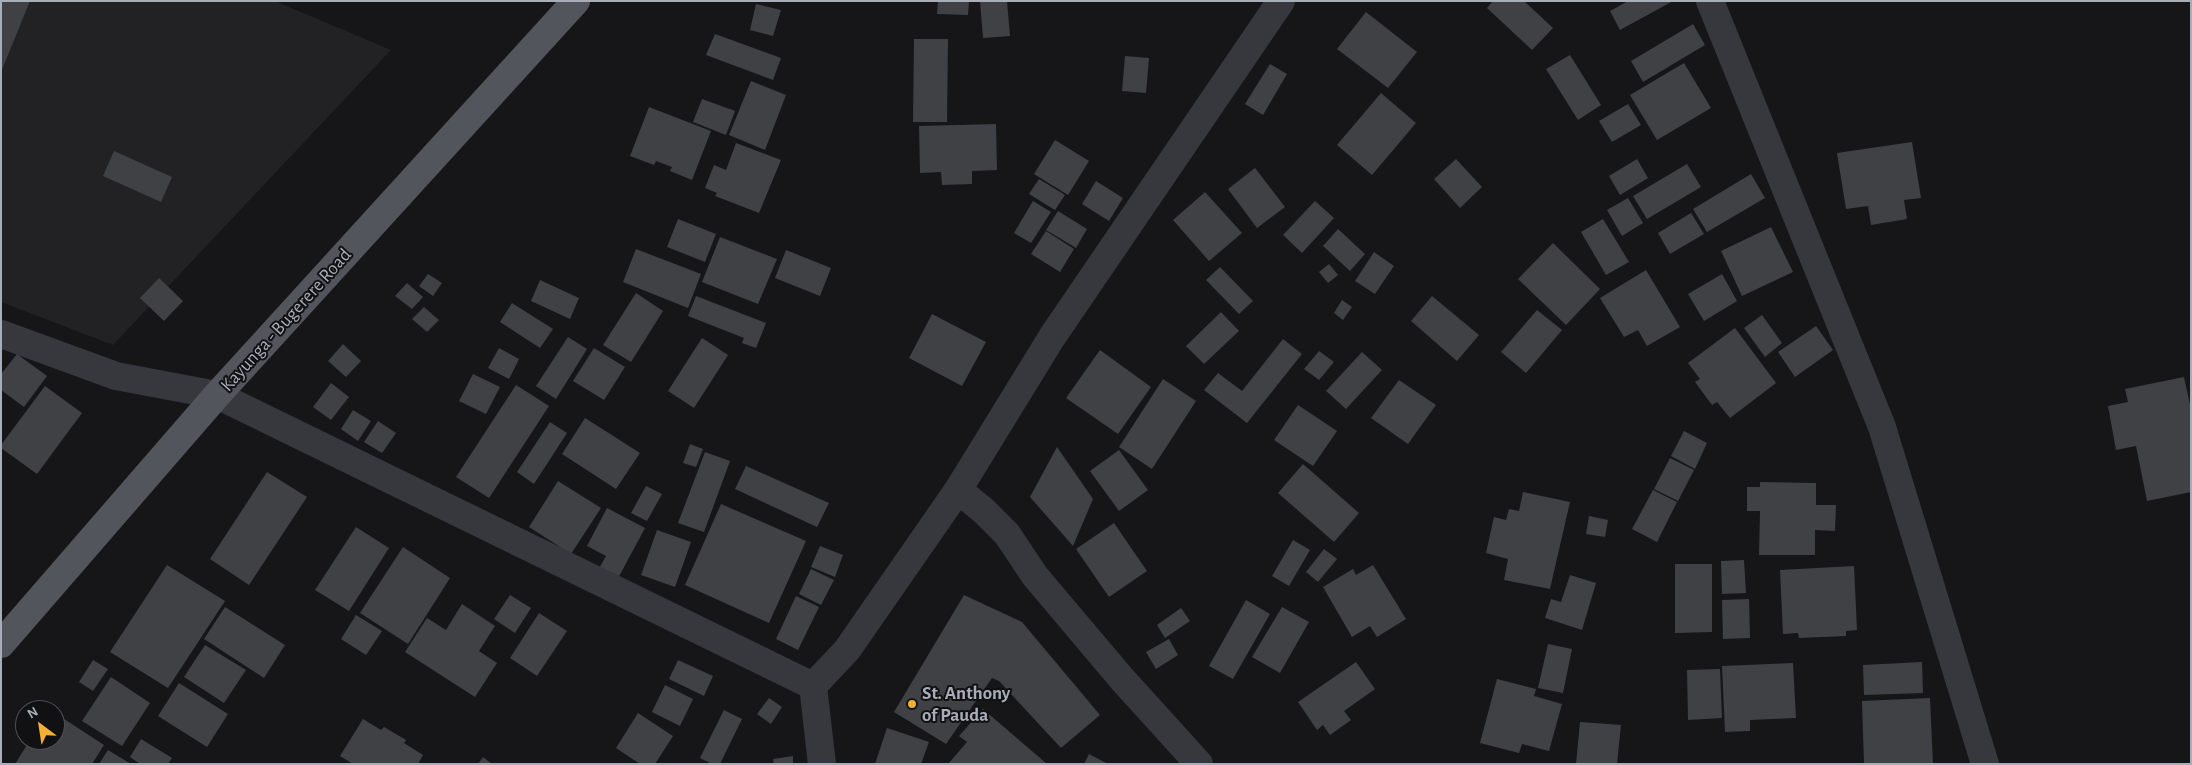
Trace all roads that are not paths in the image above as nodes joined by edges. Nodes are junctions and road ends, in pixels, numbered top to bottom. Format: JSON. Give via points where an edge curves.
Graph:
{"nodes":[{"id":1,"x":576,"y":1,"type":"edge"},
{"id":2,"x":1282,"y":1,"type":"edge"},
{"id":3,"x":1710,"y":1,"type":"edge"},
{"id":4,"x":1,"y":334,"type":"edge"},
{"id":5,"x":217,"y":395,"type":"junction"},
{"id":6,"x":958,"y":490,"type":"junction"},
{"id":7,"x":1,"y":644,"type":"edge"},
{"id":8,"x":813,"y":686,"type":"junction"},
{"id":9,"x":822,"y":764,"type":"edge"},
{"id":10,"x":1199,"y":764,"type":"edge"},
{"id":11,"x":1985,"y":764,"type":"edge"}],
"edges":[{"from":1,"to":5,"type":"main road","name":"Kayunga - Bugerere Road"},
{"from":2,"to":6,"type":"street","via":[[1052,337]]},
{"from":3,"to":11,"type":"street","via":[[1882,427]]},
{"from":4,"to":5,"type":"street","via":[[116,376]]},
{"from":5,"to":7,"type":"main road","name":"Kayunga - Bugerere Road"},
{"from":5,"to":8,"type":"street"},
{"from":6,"to":8,"type":"street","via":[[847,650]]},
{"from":6,"to":10,"type":"street","via":[[1007,534],[1035,576]]},
{"from":8,"to":9,"type":"street"}]}
